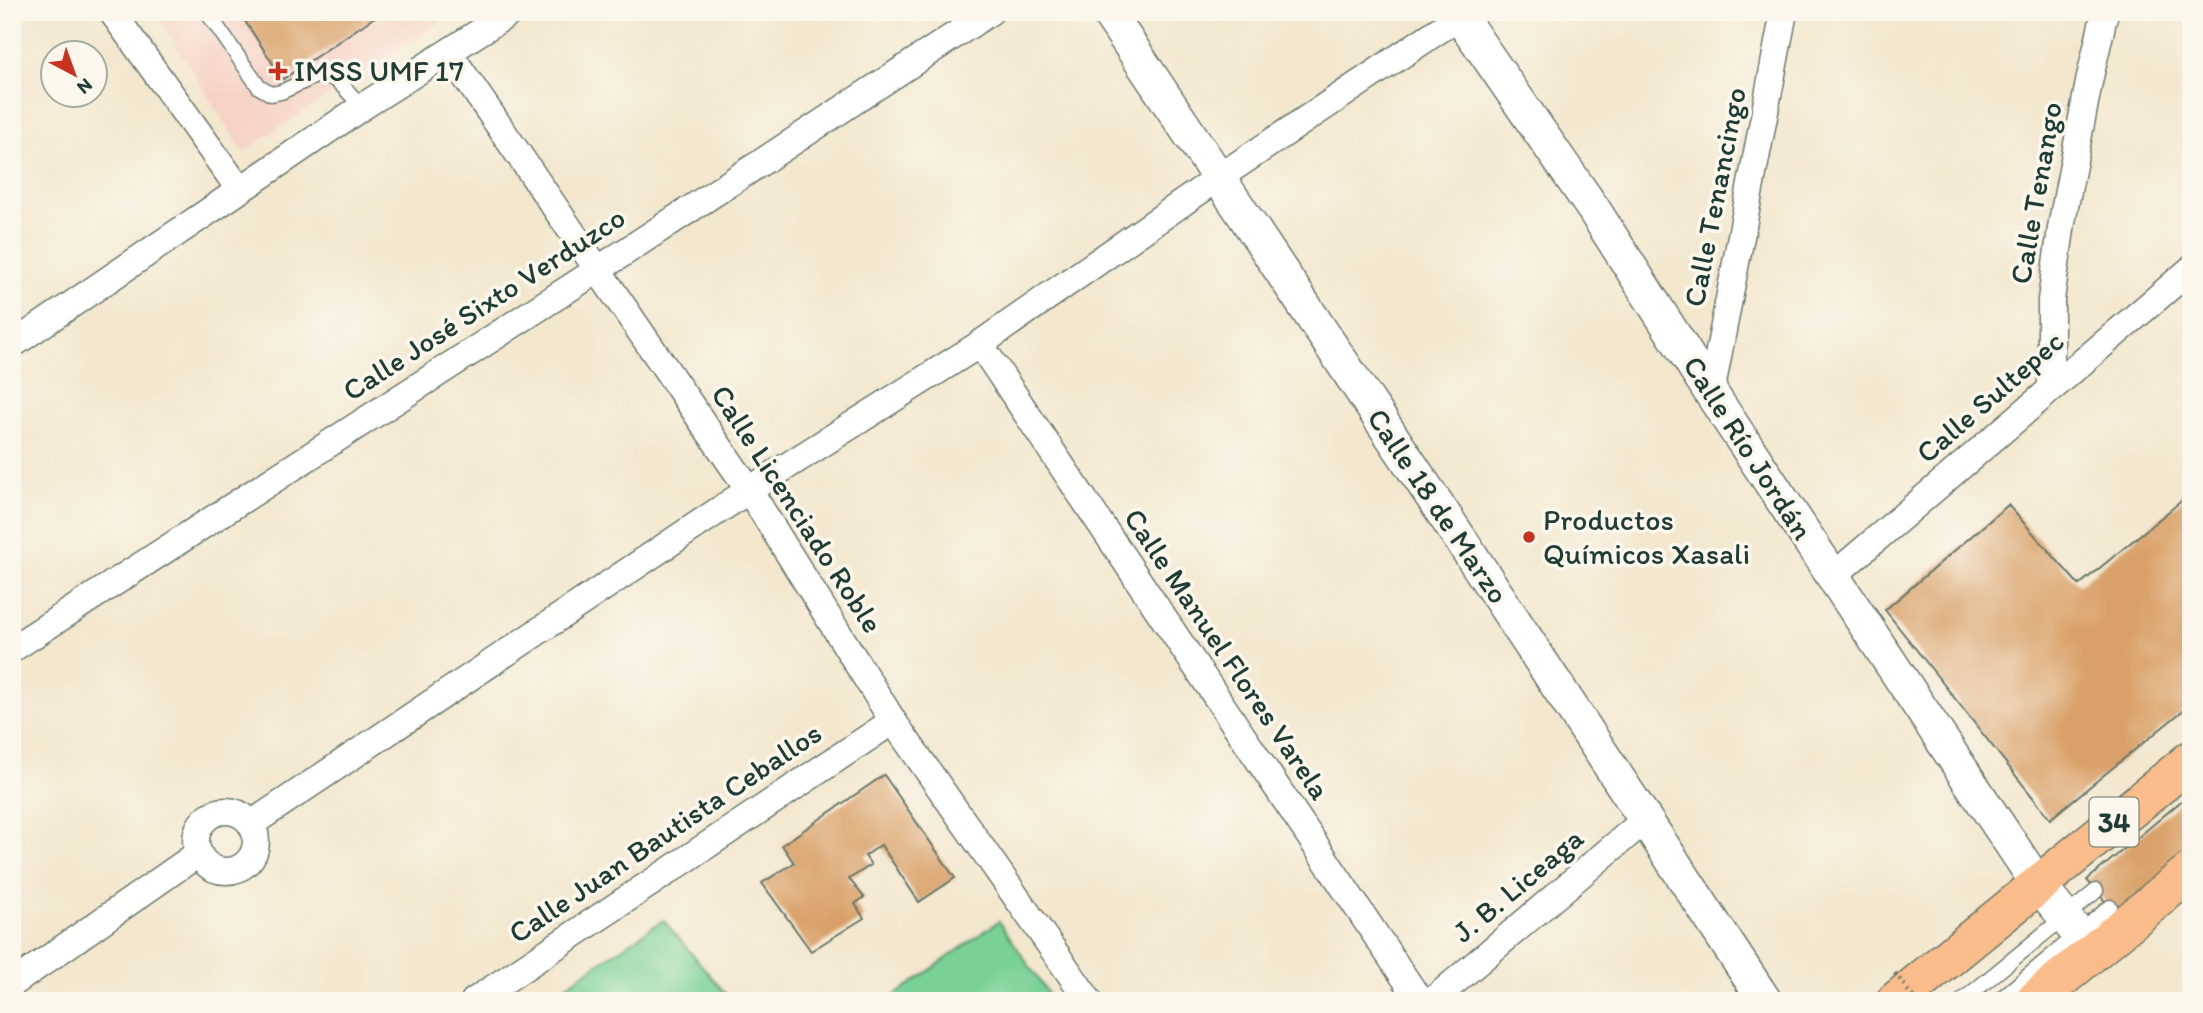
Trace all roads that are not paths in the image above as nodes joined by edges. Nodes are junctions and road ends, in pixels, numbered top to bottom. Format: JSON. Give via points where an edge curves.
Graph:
{"nodes":[{"id":1,"x":112,"y":12,"type":"edge"},
{"id":2,"x":207,"y":12,"type":"edge"},
{"id":3,"x":510,"y":12,"type":"edge"},
{"id":4,"x":990,"y":12,"type":"edge"},
{"id":5,"x":1108,"y":12,"type":"edge"},
{"id":6,"x":1784,"y":12,"type":"edge"},
{"id":7,"x":2105,"y":12,"type":"edge"},
{"id":8,"x":1460,"y":14,"type":"edge"},
{"id":9,"x":449,"y":53,"type":"junction"},
{"id":10,"x":362,"y":107,"type":"junction"},
{"id":11,"x":1218,"y":178,"type":"junction"},
{"id":12,"x":240,"y":190,"type":"junction"},
{"id":13,"x":599,"y":269,"type":"junction"},
{"id":14,"x":2191,"y":269,"type":"edge"},
{"id":15,"x":980,"y":344,"type":"junction"},
{"id":16,"x":12,"y":345,"type":"edge"},
{"id":17,"x":2051,"y":387,"type":"junction"},
{"id":18,"x":1711,"y":393,"type":"junction"},
{"id":19,"x":749,"y":490,"type":"junction"},
{"id":20,"x":1833,"y":576,"type":"junction"},
{"id":21,"x":12,"y":649,"type":"edge"},
{"id":22,"x":893,"y":721,"type":"junction"},
{"id":23,"x":2191,"y":760,"type":"edge"},
{"id":24,"x":1647,"y":819,"type":"junction"},
{"id":25,"x":251,"y":824,"type":"junction"},
{"id":26,"x":199,"y":853,"type":"junction"},
{"id":27,"x":2191,"y":871,"type":"edge"},
{"id":28,"x":2037,"y":883,"type":"junction"},
{"id":29,"x":2096,"y":891,"type":"dead end"},
{"id":30,"x":2110,"y":907,"type":"dead end"},
{"id":31,"x":2078,"y":934,"type":"junction"},
{"id":32,"x":16,"y":987,"type":"edge"},
{"id":33,"x":1895,"y":987,"type":"edge"},
{"id":34,"x":474,"y":1001,"type":"edge"},
{"id":35,"x":1089,"y":1001,"type":"edge"},
{"id":36,"x":1420,"y":1001,"type":"edge"},
{"id":37,"x":1432,"y":1001,"type":"edge"},
{"id":38,"x":1765,"y":1001,"type":"edge"},
{"id":39,"x":1962,"y":1001,"type":"edge"},
{"id":40,"x":1997,"y":1001,"type":"edge"},
{"id":41,"x":2034,"y":1001,"type":"edge"}],
"edges":[{"from":1,"to":12,"type":"street"},
{"from":2,"to":10,"type":"lane","via":[[259,87],[271,94],[327,74]]},
{"from":3,"to":9,"type":"street"},
{"from":4,"to":13,"type":"street","name":"Calle José Sixto Verduzco"},
{"from":5,"to":11,"type":"street","name":"Calle 18 de Marzo"},
{"from":6,"to":18,"type":"street","name":"Calle Tenancingo"},
{"from":7,"to":17,"type":"street","name":"Calle Tenango","via":[[2062,222],[2051,300]]},
{"from":8,"to":11,"type":"street"},
{"from":8,"to":18,"type":"street","name":"Calle Río Jordán"},
{"from":9,"to":10,"type":"street"},
{"from":9,"to":13,"type":"street","name":"Calle Licenciado Roble"},
{"from":10,"to":12,"type":"street"},
{"from":11,"to":15,"type":"street"},
{"from":11,"to":24,"type":"street","name":"Calle 18 de Marzo"},
{"from":12,"to":16,"type":"street"},
{"from":13,"to":19,"type":"street","name":"Calle Licenciado Roble"},
{"from":13,"to":21,"type":"street","name":"Calle José Sixto Verduzco"},
{"from":14,"to":17,"type":"street","name":"Calle Sultepec"},
{"from":15,"to":19,"type":"street"},
{"from":15,"to":36,"type":"street","name":"Calle Manuel Flores Varela"},
{"from":17,"to":20,"type":"street","name":"Calle Sultepec"},
{"from":18,"to":20,"type":"street","name":"Calle Río Jordán"},
{"from":19,"to":22,"type":"street","name":"Calle Licenciado Roble"},
{"from":19,"to":25,"type":"street"},
{"from":20,"to":28,"type":"street","name":"Calle Río Jordán"},
{"from":22,"to":34,"type":"street","name":"Calle Juan Bautista Ceballos"},
{"from":22,"to":35,"type":"street","name":"Calle Licenciado Roble"},
{"from":23,"to":28,"type":"main road","number":"34"},
{"from":24,"to":37,"type":"street","name":"J. B. Liceaga"},
{"from":24,"to":38,"type":"street","name":"Calle 18 de Marzo"},
{"from":25,"to":26,"type":"street","via":[[233,812],[212,815],[198,831]]},
{"from":25,"to":26,"type":"street","via":[[256,845],[245,864],[235,870],[214,868]]},
{"from":26,"to":32,"type":"street"},
{"from":27,"to":31,"type":"main road"},
{"from":28,"to":31,"type":"street","name":"Calle Río Jordán"},
{"from":28,"to":33,"type":"main road","number":"34"},
{"from":29,"to":31,"type":"lane"},
{"from":30,"to":31,"type":"lane"},
{"from":31,"to":39,"type":"lane"},
{"from":31,"to":40,"type":"lane"},
{"from":31,"to":41,"type":"main road"}]}
